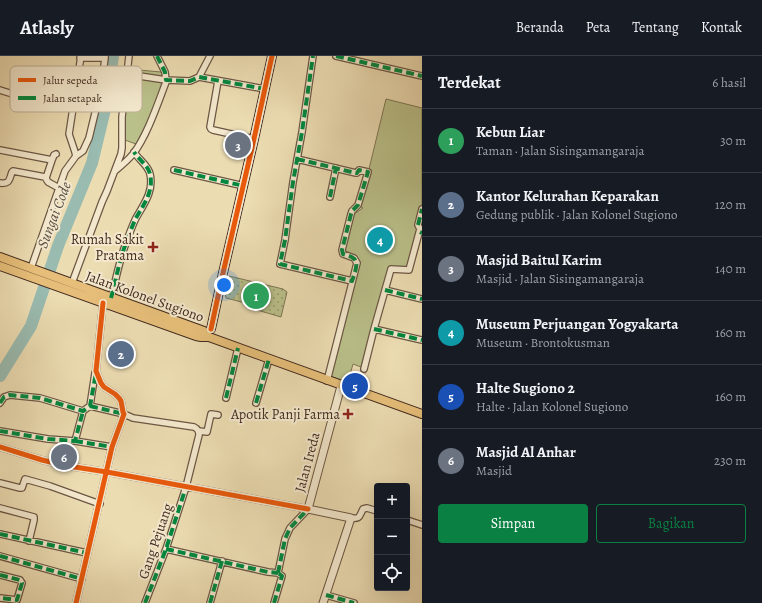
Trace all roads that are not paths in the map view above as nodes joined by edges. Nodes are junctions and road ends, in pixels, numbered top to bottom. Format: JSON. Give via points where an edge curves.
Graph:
{"nodes":[{"id":1,"x":129,"y":56,"type":"edge"},
{"id":2,"x":157,"y":56,"type":"edge"},
{"id":3,"x":210,"y":56,"type":"edge"},
{"id":4,"x":272,"y":56,"type":"edge"},
{"id":5,"x":313,"y":56,"type":"edge"},
{"id":6,"x":336,"y":56,"type":"edge"},
{"id":7,"x":80,"y":57,"type":"edge"},
{"id":8,"x":105,"y":57,"type":"edge"},
{"id":9,"x":127,"y":66,"type":"edge"},
{"id":10,"x":142,"y":76,"type":"edge"},
{"id":11,"x":422,"y":76,"type":"edge"},
{"id":12,"x":199,"y":77,"type":"junction"},
{"id":13,"x":166,"y":80,"type":"junction"},
{"id":14,"x":218,"y":81,"type":"junction"},
{"id":15,"x":265,"y":89,"type":"junction"},
{"id":16,"x":0,"y":90,"type":"edge"},
{"id":17,"x":10,"y":94,"type":"edge"},
{"id":18,"x":72,"y":112,"type":"edge"},
{"id":19,"x":95,"y":112,"type":"edge"},
{"id":20,"x":122,"y":112,"type":"edge"},
{"id":21,"x":254,"y":139,"type":"junction"},
{"id":22,"x":0,"y":150,"type":"edge"},
{"id":23,"x":134,"y":152,"type":"junction"},
{"id":24,"x":56,"y":154,"type":"dead end"},
{"id":25,"x":76,"y":156,"type":"junction"},
{"id":26,"x":297,"y":158,"type":"junction"},
{"id":27,"x":52,"y":160,"type":"junction"},
{"id":28,"x":336,"y":168,"type":"junction"},
{"id":29,"x":174,"y":170,"type":"dead end"},
{"id":30,"x":114,"y":172,"type":"junction"},
{"id":31,"x":46,"y":178,"type":"junction"},
{"id":32,"x":0,"y":183,"type":"edge"},
{"id":33,"x":244,"y":186,"type":"junction"},
{"id":34,"x":59,"y":188,"type":"junction"},
{"id":35,"x":330,"y":197,"type":"dead end"},
{"id":36,"x":422,"y":209,"type":"edge"},
{"id":37,"x":421,"y":232,"type":"edge"},
{"id":38,"x":0,"y":257,"type":"edge"},
{"id":39,"x":0,"y":266,"type":"edge"},
{"id":40,"x":33,"y":272,"type":"junction"},
{"id":41,"x":352,"y":281,"type":"junction"},
{"id":42,"x":70,"y":285,"type":"junction"},
{"id":43,"x":385,"y":290,"type":"junction"},
{"id":44,"x":422,"y":299,"type":"edge"},
{"id":45,"x":114,"y":301,"type":"junction"},
{"id":46,"x":103,"y":303,"type":"junction"},
{"id":47,"x":374,"y":329,"type":"junction"},
{"id":48,"x":210,"y":333,"type":"junction"},
{"id":49,"x":422,"y":340,"type":"edge"},
{"id":50,"x":238,"y":348,"type":"junction"},
{"id":51,"x":269,"y":360,"type":"junction"},
{"id":52,"x":364,"y":368,"type":"tunnel mouth"},
{"id":53,"x":96,"y":371,"type":"junction"},
{"id":54,"x":327,"y":381,"type":"junction"},
{"id":55,"x":341,"y":386,"type":"junction"},
{"id":56,"x":226,"y":398,"type":"dead end"},
{"id":57,"x":0,"y":403,"type":"edge"},
{"id":58,"x":256,"y":403,"type":"dead end"},
{"id":59,"x":90,"y":406,"type":"junction"},
{"id":60,"x":83,"y":411,"type":"junction"},
{"id":61,"x":124,"y":414,"type":"junction"},
{"id":62,"x":422,"y":414,"type":"edge"},
{"id":63,"x":218,"y":415,"type":"dead end"},
{"id":64,"x":0,"y":431,"type":"edge"},
{"id":65,"x":199,"y":432,"type":"junction"},
{"id":66,"x":75,"y":441,"type":"junction"},
{"id":67,"x":0,"y":447,"type":"edge"},
{"id":68,"x":112,"y":448,"type":"junction"},
{"id":69,"x":107,"y":472,"type":"junction"},
{"id":70,"x":0,"y":483,"type":"edge"},
{"id":71,"x":186,"y":487,"type":"junction"},
{"id":72,"x":100,"y":504,"type":"junction"},
{"id":73,"x":0,"y":508,"type":"edge"},
{"id":74,"x":308,"y":509,"type":"junction"},
{"id":75,"x":374,"y":510,"type":"edge"},
{"id":76,"x":351,"y":518,"type":"junction"},
{"id":77,"x":410,"y":521,"type":"edge"},
{"id":78,"x":422,"y":525,"type":"edge"},
{"id":79,"x":0,"y":534,"type":"edge"},
{"id":80,"x":29,"y":541,"type":"junction"},
{"id":81,"x":166,"y":549,"type":"junction"},
{"id":82,"x":87,"y":553,"type":"junction"},
{"id":83,"x":0,"y":556,"type":"edge"},
{"id":84,"x":222,"y":561,"type":"junction"},
{"id":85,"x":278,"y":573,"type":"junction"},
{"id":86,"x":0,"y":575,"type":"edge"},
{"id":87,"x":82,"y":579,"type":"junction"},
{"id":88,"x":326,"y":595,"type":"junction"},
{"id":89,"x":0,"y":598,"type":"edge"},
{"id":90,"x":76,"y":603,"type":"edge"},
{"id":91,"x":145,"y":603,"type":"edge"},
{"id":92,"x":210,"y":603,"type":"edge"},
{"id":93,"x":274,"y":603,"type":"edge"},
{"id":94,"x":323,"y":603,"type":"edge"},
{"id":95,"x":354,"y":603,"type":"edge"}],
"edges":[{"from":1,"to":9,"type":"street"},
{"from":2,"to":13,"type":"street"},
{"from":3,"to":12,"type":"street"},
{"from":4,"to":15,"type":"main road"},
{"from":5,"to":26,"type":"street"},
{"from":6,"to":11,"type":"street"},
{"from":7,"to":8,"type":"street"},
{"from":10,"to":13,"type":"street"},
{"from":12,"to":13,"type":"street","via":[[190,80]]},
{"from":12,"to":14,"type":"street"},
{"from":13,"to":23,"type":"street","via":[[144,135]]},
{"from":14,"to":15,"type":"street"},
{"from":14,"to":21,"type":"street","via":[[211,129]]},
{"from":15,"to":21,"type":"main road"},
{"from":16,"to":17,"type":"street"},
{"from":18,"to":25,"type":"street","via":[[69,134]]},
{"from":19,"to":25,"type":"street","via":[[89,138],[83,151]]},
{"from":20,"to":30,"type":"street","via":[[122,148]]},
{"from":21,"to":33,"type":"main road"},
{"from":22,"to":27,"type":"street"},
{"from":23,"to":30,"type":"street"},
{"from":23,"to":45,"type":"street","via":[[147,166],[151,184],[146,202],[125,245]]},
{"from":24,"to":27,"type":"street"},
{"from":25,"to":34,"type":"street","via":[[66,168]]},
{"from":26,"to":28,"type":"street"},
{"from":26,"to":41,"type":"street","via":[[280,264]]},
{"from":27,"to":31,"type":"street"},
{"from":28,"to":35,"type":"street"},
{"from":28,"to":41,"type":"street","via":[[356,173],[359,170],[368,172],[358,205],[351,214],[342,250],[343,254],[354,258],[356,263]]},
{"from":29,"to":33,"type":"street"},
{"from":30,"to":42,"type":"street"},
{"from":31,"to":32,"type":"street","via":[[13,171],[6,184]]},
{"from":31,"to":34,"type":"street"},
{"from":33,"to":48,"type":"main road"},
{"from":34,"to":40,"type":"street"},
{"from":36,"to":37,"type":"street","via":[[418,225]]},
{"from":37,"to":43,"type":"street","via":[[409,270],[391,269]]},
{"from":38,"to":40,"type":"main road"},
{"from":39,"to":40,"type":"main road"},
{"from":40,"to":42,"type":"main road"},
{"from":41,"to":54,"type":"street"},
{"from":42,"to":45,"type":"main road","name":"Jalan Kolonel Sugiono"},
{"from":42,"to":46,"type":"main road","name":"Jalan Kolonel Sugiono"},
{"from":43,"to":44,"type":"street"},
{"from":43,"to":47,"type":"street"},
{"from":45,"to":46,"type":"main road","name":"Jalan Kolonel Sugiono"},
{"from":45,"to":48,"type":"main road","name":"Jalan Kolonel Sugiono"},
{"from":46,"to":53,"type":"street"},
{"from":47,"to":49,"type":"street"},
{"from":47,"to":52,"type":"street"},
{"from":48,"to":50,"type":"main road","name":"Jalan Kolonel Sugiono"},
{"from":50,"to":51,"type":"main road","name":"Jalan Kolonel Sugiono"},
{"from":50,"to":56,"type":"street"},
{"from":51,"to":54,"type":"main road","name":"Jalan Kolonel Sugiono"},
{"from":51,"to":58,"type":"street"},
{"from":53,"to":59,"type":"street"},
{"from":53,"to":61,"type":"street","via":[[104,387],[119,398]]},
{"from":54,"to":55,"type":"main road","name":"Jalan Kolonel Sugiono"},
{"from":55,"to":62,"type":"main road","name":"Jalan Kolonel Sugiono"},
{"from":55,"to":74,"type":"street","name":"Jalan Ireda"},
{"from":57,"to":60,"type":"street","via":[[4,397],[10,395],[40,398]]},
{"from":59,"to":60,"type":"street"},
{"from":59,"to":61,"type":"street"},
{"from":60,"to":66,"type":"street"},
{"from":61,"to":65,"type":"street","via":[[133,418],[194,427]]},
{"from":61,"to":68,"type":"street"},
{"from":63,"to":65,"type":"street","via":[[211,414],[207,432]]},
{"from":64,"to":66,"type":"street"},
{"from":65,"to":71,"type":"street","name":"Gang Pejuang"},
{"from":66,"to":68,"type":"street"},
{"from":67,"to":69,"type":"street","via":[[42,460]]},
{"from":68,"to":69,"type":"street"},
{"from":69,"to":71,"type":"street"},
{"from":69,"to":72,"type":"street"},
{"from":70,"to":72,"type":"street","via":[[22,488],[25,479]]},
{"from":71,"to":74,"type":"street"},
{"from":71,"to":81,"type":"street","name":"Gang Pejuang"},
{"from":72,"to":82,"type":"street"},
{"from":73,"to":80,"type":"street","via":[[34,517]]},
{"from":74,"to":76,"type":"street","name":"Jalan Ireda"},
{"from":74,"to":85,"type":"street","via":[[290,528]]},
{"from":75,"to":76,"type":"street","via":[[363,509],[357,519]]},
{"from":76,"to":88,"type":"street"},
{"from":77,"to":78,"type":"street"},
{"from":79,"to":80,"type":"street"},
{"from":80,"to":82,"type":"street"},
{"from":81,"to":84,"type":"street"},
{"from":81,"to":91,"type":"street","name":"Gang Pejuang"},
{"from":82,"to":87,"type":"street"},
{"from":83,"to":87,"type":"street"},
{"from":84,"to":85,"type":"street"},
{"from":84,"to":92,"type":"street"},
{"from":85,"to":93,"type":"street","via":[[282,576]]},
{"from":86,"to":89,"type":"street","via":[[20,580],[22,583],[17,600]]},
{"from":87,"to":90,"type":"street"},
{"from":88,"to":94,"type":"street"},
{"from":88,"to":95,"type":"street"}]}
